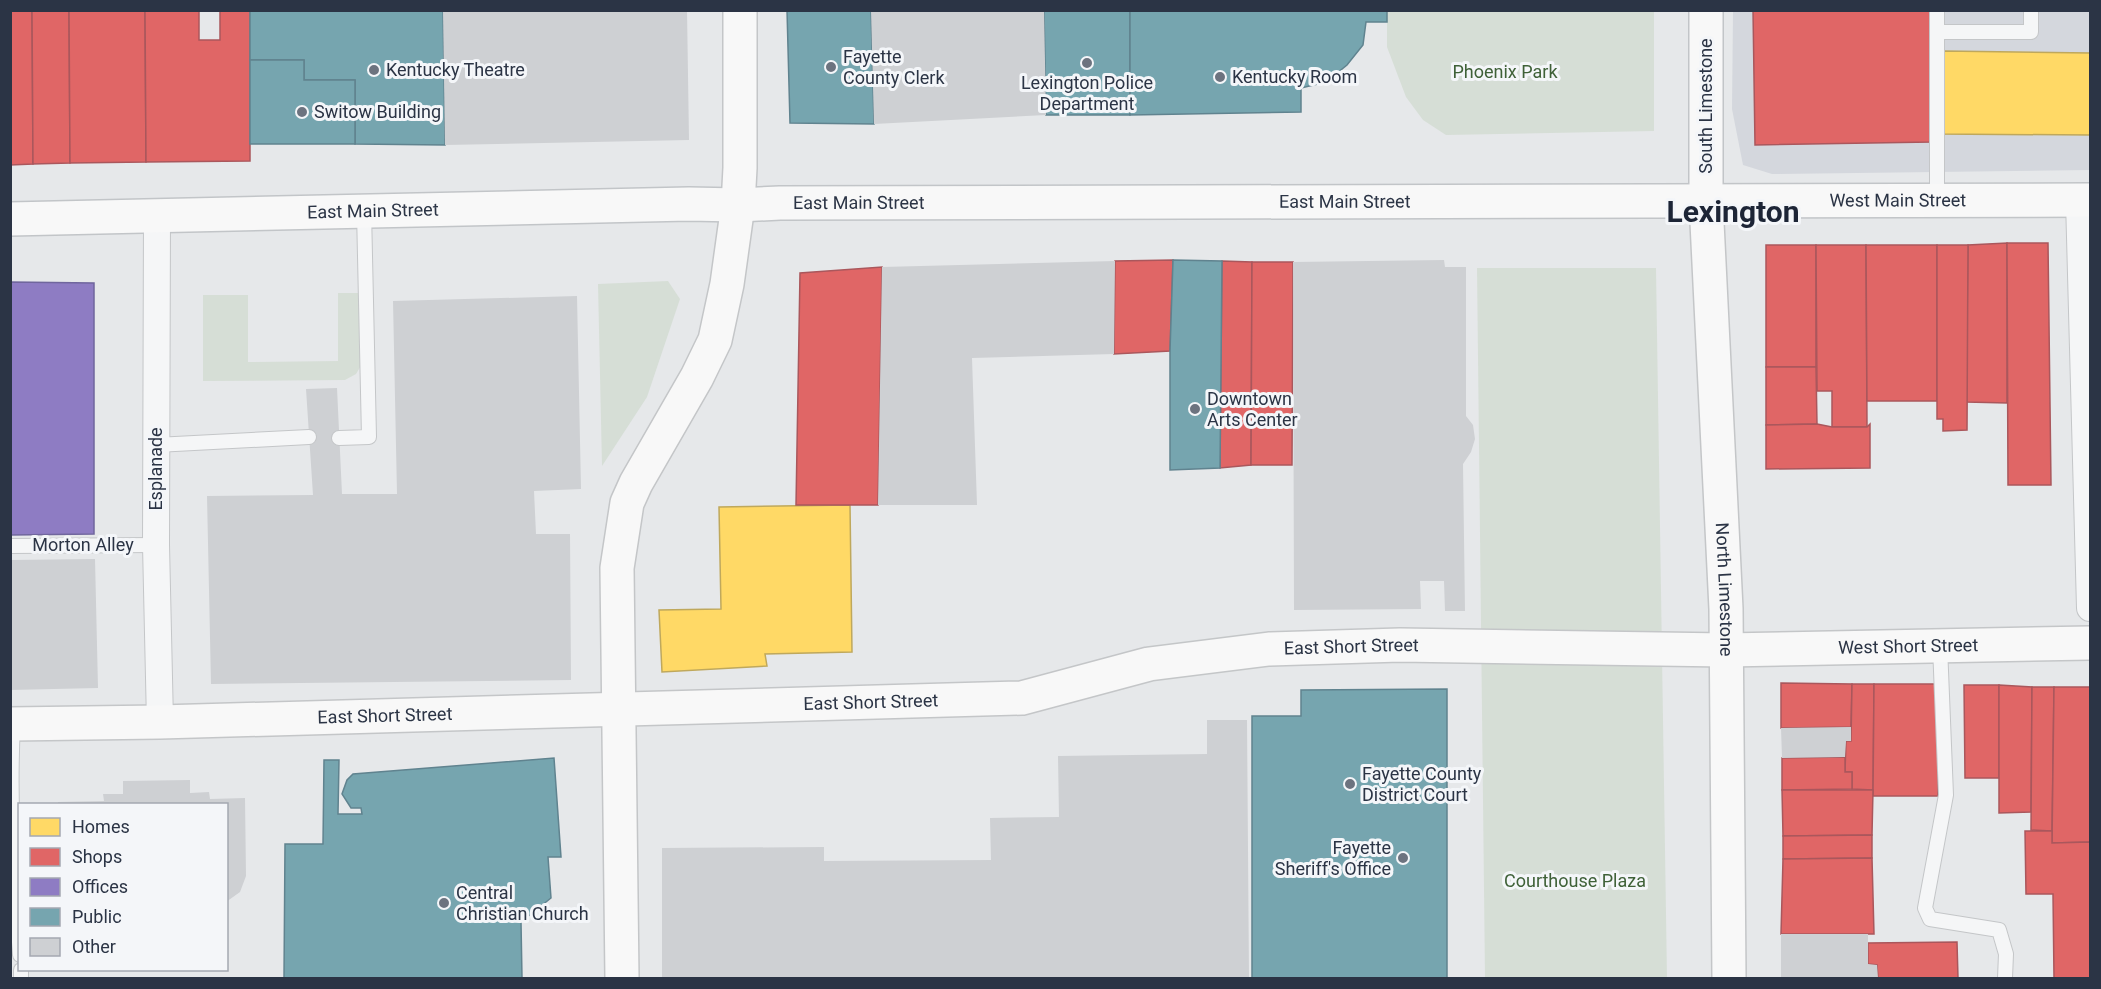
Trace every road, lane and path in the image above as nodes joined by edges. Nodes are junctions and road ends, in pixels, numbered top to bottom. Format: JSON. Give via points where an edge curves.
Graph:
{"nodes":[{"id":1,"x":1706,"y":10,"type":"edge"},
{"id":2,"x":1937,"y":10,"type":"edge"},
{"id":3,"x":2031,"y":10,"type":"edge"},
{"id":4,"x":740,"y":21,"type":"edge"},
{"id":5,"x":1937,"y":32,"type":"junction"},
{"id":6,"x":2085,"y":200,"type":"edge"},
{"id":7,"x":1937,"y":201,"type":"junction"},
{"id":8,"x":1706,"y":202,"type":"junction"},
{"id":9,"x":738,"y":205,"type":"junction"},
{"id":10,"x":363,"y":212,"type":"junction"},
{"id":11,"x":157,"y":216,"type":"junction"},
{"id":12,"x":10,"y":219,"type":"edge"},
{"id":13,"x":309,"y":438,"type":"dead end"},
{"id":14,"x":339,"y":438,"type":"dead end"},
{"id":15,"x":156,"y":445,"type":"junction"},
{"id":16,"x":156,"y":545,"type":"junction"},
{"id":17,"x":10,"y":546,"type":"edge"},
{"id":18,"x":2091,"y":608,"type":"edge"},
{"id":19,"x":2091,"y":643,"type":"edge"},
{"id":20,"x":1940,"y":646,"type":"junction"},
{"id":21,"x":1726,"y":650,"type":"junction"},
{"id":22,"x":618,"y":709,"type":"junction"},
{"id":23,"x":160,"y":722,"type":"junction"},
{"id":24,"x":12,"y":724,"type":"edge"},
{"id":25,"x":11,"y":812,"type":"edge"},
{"id":26,"x":18,"y":930,"type":"edge"},
{"id":27,"x":622,"y":978,"type":"edge"},
{"id":28,"x":1729,"y":978,"type":"edge"},
{"id":29,"x":2005,"y":978,"type":"edge"}],
"edges":[{"from":1,"to":8,"type":"main road","name":"South Limestone"},
{"from":2,"to":5,"type":"lane"},
{"from":3,"to":5,"type":"lane","via":[[2031,32]]},
{"from":4,"to":9,"type":"main road"},
{"from":5,"to":7,"type":"lane"},
{"from":6,"to":7,"type":"main road","name":"West Main Street"},
{"from":6,"to":18,"type":"street"},
{"from":7,"to":8,"type":"main road","name":"West Main Street"},
{"from":8,"to":9,"type":"main road","name":"East Main Street"},
{"from":8,"to":21,"type":"main road","name":"North Limestone"},
{"from":9,"to":10,"type":"main road","name":"East Main Street"},
{"from":9,"to":22,"type":"main road","via":[[715,340],[627,503],[617,568]]},
{"from":10,"to":11,"type":"main road","name":"East Main Street"},
{"from":10,"to":14,"type":"lane","via":[[369,437]]},
{"from":11,"to":12,"type":"main road","name":"East Main Street"},
{"from":11,"to":15,"type":"street","name":"Esplanade"},
{"from":13,"to":15,"type":"lane"},
{"from":15,"to":16,"type":"street","name":"Esplanade"},
{"from":16,"to":17,"type":"lane","name":"Morton Alley"},
{"from":16,"to":23,"type":"street","name":"Esplanade"},
{"from":19,"to":20,"type":"main road","name":"West Short Street"},
{"from":20,"to":21,"type":"main road","name":"West Short Street"},
{"from":20,"to":29,"type":"lane","via":[[1946,795],[1925,908],[1930,919],[1999,930],[2006,954]]},
{"from":21,"to":22,"type":"main road","name":"East Short Street","via":[[1400,645],[1269,649],[1149,664],[1022,698]]},
{"from":21,"to":28,"type":"main road","name":"North Limestone"},
{"from":22,"to":23,"type":"main road","name":"East Short Street"},
{"from":22,"to":27,"type":"main road"},
{"from":23,"to":24,"type":"main road","name":"East Short Street"},
{"from":24,"to":25,"type":"lane"},
{"from":25,"to":26,"type":"lane"}]}
